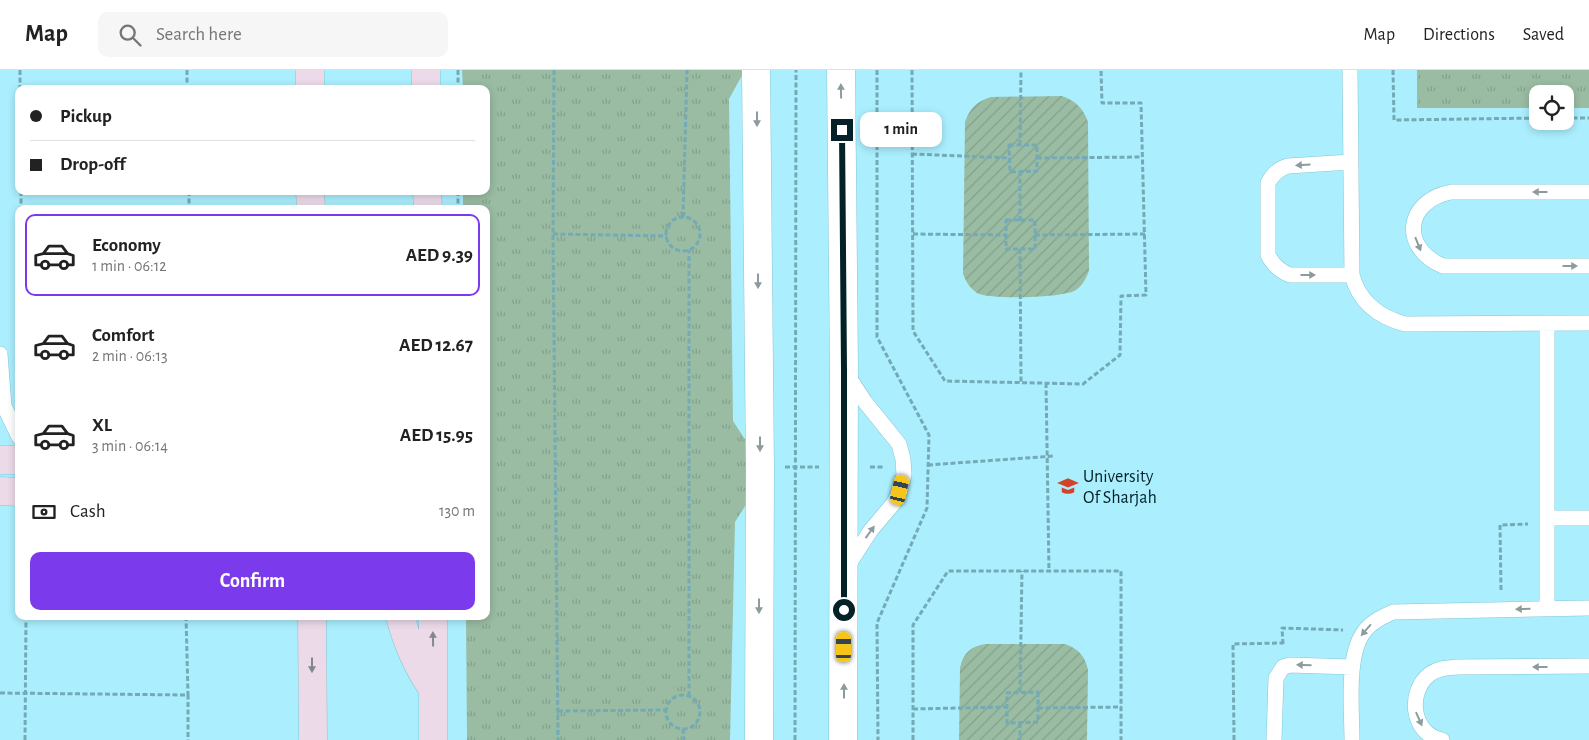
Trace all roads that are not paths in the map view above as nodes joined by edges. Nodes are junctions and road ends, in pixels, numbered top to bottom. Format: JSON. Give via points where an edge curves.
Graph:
{"nodes":[{"id":1,"x":310,"y":70,"type":"edge"},
{"id":2,"x":426,"y":70,"type":"edge"},
{"id":3,"x":756,"y":70,"type":"edge"},
{"id":4,"x":841,"y":70,"type":"edge"},
{"id":5,"x":1350,"y":70,"type":"edge"},
{"id":6,"x":310,"y":85,"type":"edge"},
{"id":7,"x":426,"y":85,"type":"edge"},
{"id":8,"x":1351,"y":162,"type":"junction"},
{"id":9,"x":1589,"y":192,"type":"edge"},
{"id":10,"x":1589,"y":266,"type":"edge"},
{"id":11,"x":1352,"y":275,"type":"junction"},
{"id":12,"x":1547,"y":323,"type":"junction"},
{"id":13,"x":1589,"y":323,"type":"edge"},
{"id":14,"x":0,"y":354,"type":"edge"},
{"id":15,"x":844,"y":370,"type":"junction"},
{"id":16,"x":15,"y":429,"type":"edge"},
{"id":17,"x":0,"y":460,"type":"edge"},
{"id":18,"x":15,"y":460,"type":"edge"},
{"id":19,"x":0,"y":491,"type":"edge"},
{"id":20,"x":15,"y":492,"type":"edge"},
{"id":21,"x":1589,"y":518,"type":"edge"},
{"id":22,"x":1547,"y":521,"type":"junction"},
{"id":23,"x":844,"y":573,"type":"junction"},
{"id":24,"x":1589,"y":608,"type":"edge"},
{"id":25,"x":1547,"y":609,"type":"junction"},
{"id":26,"x":312,"y":620,"type":"edge"},
{"id":27,"x":401,"y":620,"type":"edge"},
{"id":28,"x":433,"y":620,"type":"edge"},
{"id":29,"x":1352,"y":666,"type":"junction"},
{"id":30,"x":1589,"y":666,"type":"edge"},
{"id":31,"x":434,"y":690,"type":"junction"},
{"id":32,"x":313,"y":740,"type":"edge"},
{"id":33,"x":433,"y":740,"type":"edge"},
{"id":34,"x":759,"y":740,"type":"edge"},
{"id":35,"x":843,"y":740,"type":"edge"},
{"id":36,"x":1274,"y":740,"type":"edge"},
{"id":37,"x":1352,"y":740,"type":"edge"},
{"id":38,"x":1442,"y":740,"type":"edge"}],
"edges":[{"from":1,"to":6,"type":"street"},
{"from":2,"to":7,"type":"street"},
{"from":3,"to":34,"type":"street","one_way":true},
{"from":15,"to":4,"type":"street","one_way":true},
{"from":5,"to":8,"type":"lane"},
{"from":8,"to":11,"type":"lane"},
{"from":8,"to":11,"type":"lane","one_way":true,"via":[[1288,166],[1271,177],[1268,184],[1268,255],[1276,268],[1290,275]]},
{"from":9,"to":10,"type":"lane","one_way":true,"via":[[1438,194],[1418,212],[1414,226],[1415,239],[1421,251],[1431,261],[1443,266]]},
{"from":11,"to":12,"type":"lane","via":[[1365,302],[1392,321],[1405,324]]},
{"from":12,"to":13,"type":"lane"},
{"from":12,"to":22,"type":"lane"},
{"from":14,"to":16,"type":"lane","via":[[4,406]]},
{"from":15,"to":23,"type":"street"},
{"from":23,"to":15,"type":"lane","one_way":true,"via":[[871,530],[893,504],[904,475],[898,444]]},
{"from":17,"to":18,"type":"street"},
{"from":19,"to":20,"type":"street"},
{"from":21,"to":22,"type":"lane"},
{"from":22,"to":25,"type":"lane"},
{"from":35,"to":23,"type":"street","one_way":true},
{"from":24,"to":25,"type":"lane"},
{"from":25,"to":29,"type":"lane","one_way":true,"via":[[1393,612],[1377,619],[1364,631],[1356,646]]},
{"from":26,"to":32,"type":"street","one_way":true},
{"from":27,"to":31,"type":"street","via":[[411,652]]},
{"from":31,"to":28,"type":"street","one_way":true},
{"from":29,"to":36,"type":"lane","one_way":true,"via":[[1283,667],[1276,678]]},
{"from":29,"to":37,"type":"lane"},
{"from":30,"to":38,"type":"lane","one_way":true,"via":[[1457,667],[1431,674],[1416,695],[1415,708],[1418,721],[1426,732]]},
{"from":31,"to":33,"type":"street"}]}
